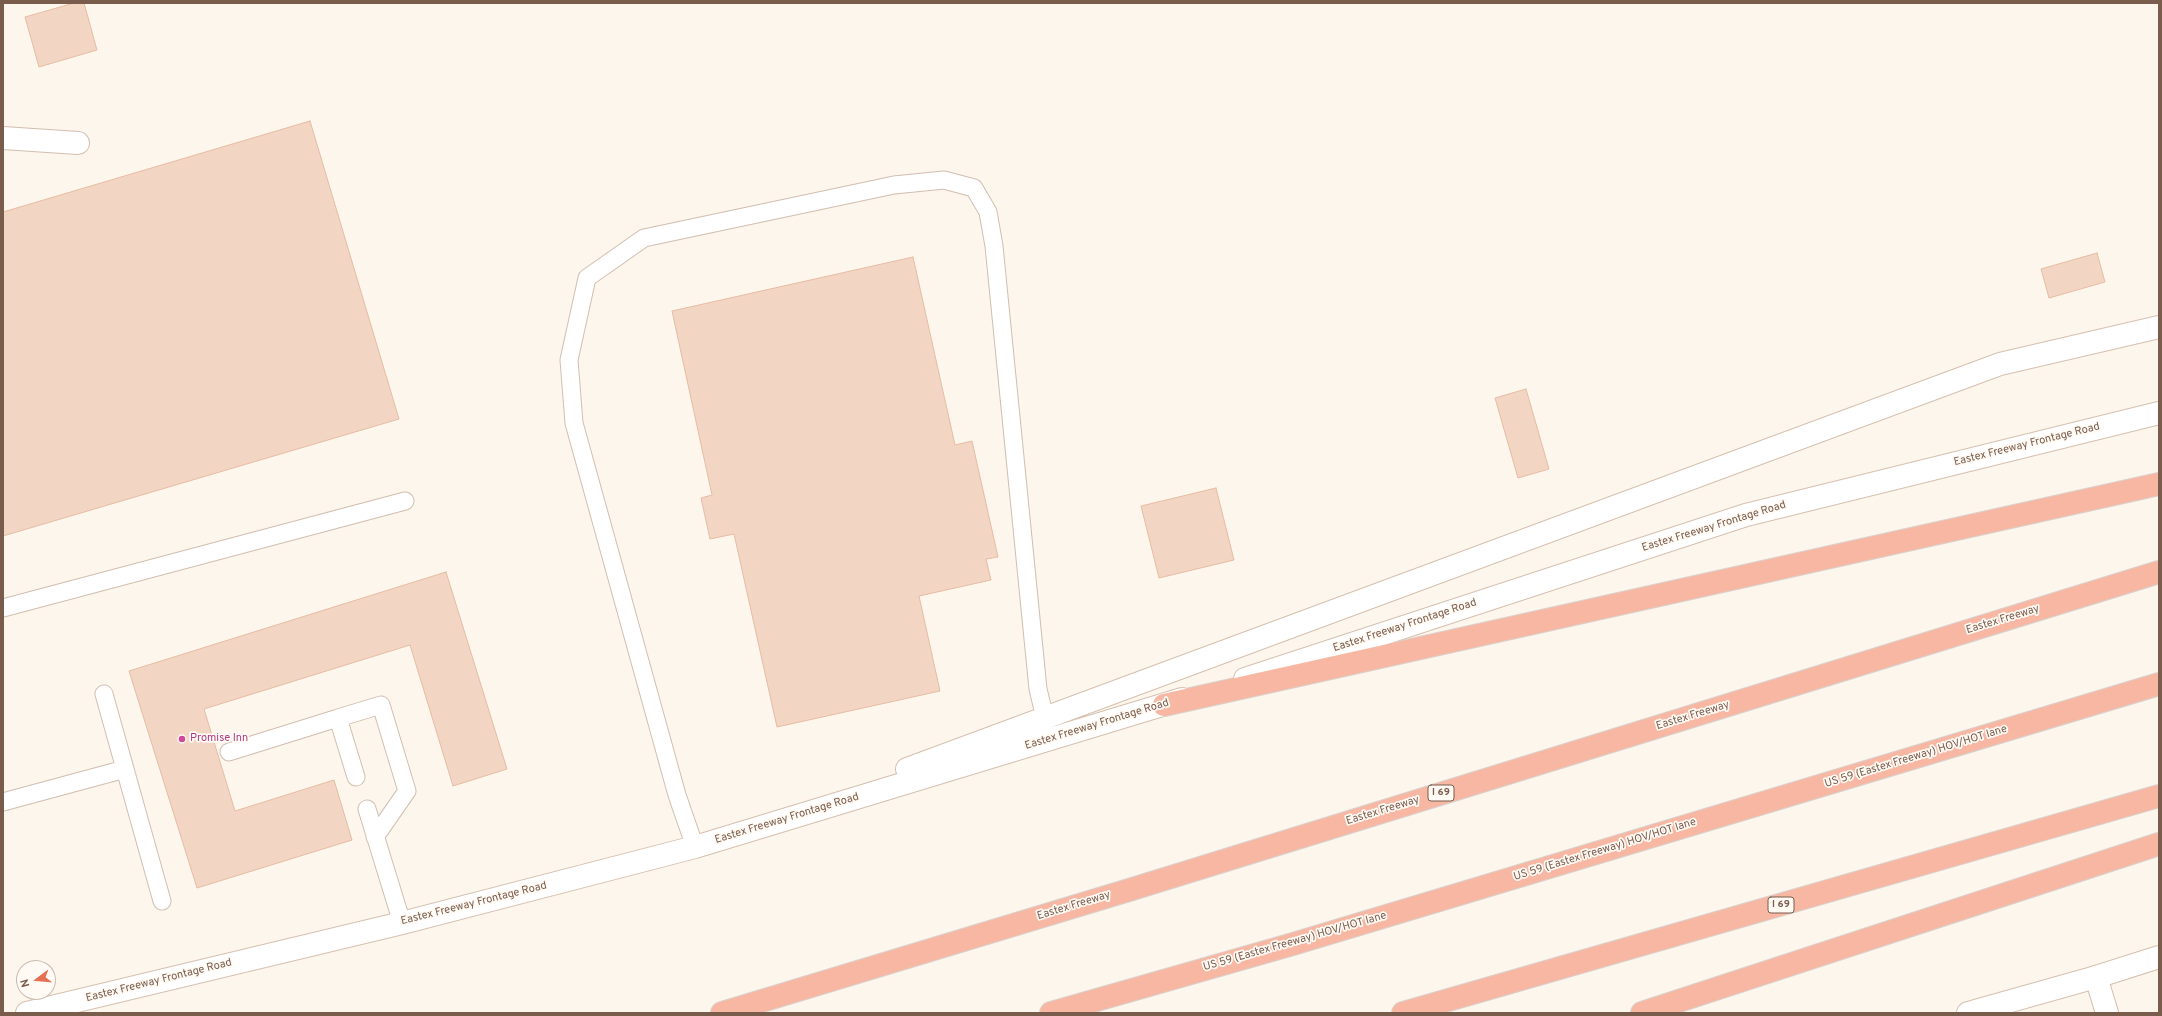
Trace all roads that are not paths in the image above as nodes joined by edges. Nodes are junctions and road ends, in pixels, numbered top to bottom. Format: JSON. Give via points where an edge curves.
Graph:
{"nodes":[{"id":1,"x":3,"y":138,"type":"edge"},
{"id":2,"x":78,"y":143,"type":"dead end"},
{"id":3,"x":2159,"y":327,"type":"edge"},
{"id":4,"x":2159,"y":413,"type":"edge"},
{"id":5,"x":2159,"y":484,"type":"edge"},
{"id":6,"x":405,"y":501,"type":"dead end"},
{"id":7,"x":2159,"y":572,"type":"edge"},
{"id":8,"x":3,"y":608,"type":"edge"},
{"id":9,"x":2159,"y":684,"type":"edge"},
{"id":10,"x":104,"y":694,"type":"dead end"},
{"id":11,"x":1164,"y":705,"type":"junction"},
{"id":12,"x":338,"y":718,"type":"junction"},
{"id":13,"x":1045,"y":718,"type":"junction"},
{"id":14,"x":229,"y":752,"type":"dead end"},
{"id":15,"x":125,"y":769,"type":"junction"},
{"id":16,"x":356,"y":777,"type":"dead end"},
{"id":17,"x":2159,"y":796,"type":"edge"},
{"id":18,"x":3,"y":802,"type":"edge"},
{"id":19,"x":367,"y":809,"type":"dead end"},
{"id":20,"x":375,"y":837,"type":"junction"},
{"id":21,"x":2159,"y":844,"type":"edge"},
{"id":22,"x":695,"y":847,"type":"junction"},
{"id":23,"x":162,"y":901,"type":"dead end"},
{"id":24,"x":402,"y":923,"type":"junction"},
{"id":25,"x":2159,"y":957,"type":"edge"},
{"id":26,"x":2096,"y":977,"type":"junction"},
{"id":27,"x":27,"y":1013,"type":"edge"},
{"id":28,"x":722,"y":1013,"type":"edge"},
{"id":29,"x":1051,"y":1013,"type":"edge"},
{"id":30,"x":1403,"y":1013,"type":"edge"},
{"id":31,"x":1642,"y":1013,"type":"edge"},
{"id":32,"x":1968,"y":1013,"type":"edge"},
{"id":33,"x":2107,"y":1013,"type":"edge"}],
"edges":[{"from":1,"to":2,"type":"main road"},
{"from":3,"to":13,"type":"main road","via":[[2000,364]]},
{"from":4,"to":11,"type":"main road","name":"Eastex Freeway Frontage Road","via":[[1746,515]]},
{"from":5,"to":11,"type":"highway"},
{"from":6,"to":8,"type":"lane"},
{"from":7,"to":28,"type":"highway","name":"Eastex Freeway","number":"I 69"},
{"from":9,"to":29,"type":"highway","name":"US 59 (Eastex Freeway) HOV/HOT lane","via":[[1308,939]]},
{"from":10,"to":15,"type":"lane"},
{"from":11,"to":22,"type":"main road","name":"Eastex Freeway Frontage Road"},
{"from":12,"to":14,"type":"lane"},
{"from":12,"to":16,"type":"lane"},
{"from":12,"to":20,"type":"lane","via":[[381,706],[407,791]]},
{"from":13,"to":22,"type":"main road"},
{"from":13,"to":22,"type":"lane","via":[[1038,689],[994,246],[988,212],[974,188],[944,180],[894,185],[644,238],[587,278],[569,360],[574,423],[678,795]]},
{"from":15,"to":18,"type":"lane"},
{"from":15,"to":23,"type":"lane"},
{"from":17,"to":30,"type":"highway","number":"I 69"},
{"from":19,"to":20,"type":"lane"},
{"from":20,"to":24,"type":"lane"},
{"from":21,"to":31,"type":"highway"},
{"from":22,"to":24,"type":"main road","name":"Eastex Freeway Frontage Road"},
{"from":24,"to":27,"type":"main road","name":"Eastex Freeway Frontage Road"},
{"from":25,"to":26,"type":"main road"},
{"from":26,"to":32,"type":"main road"},
{"from":26,"to":33,"type":"main road"}]}
